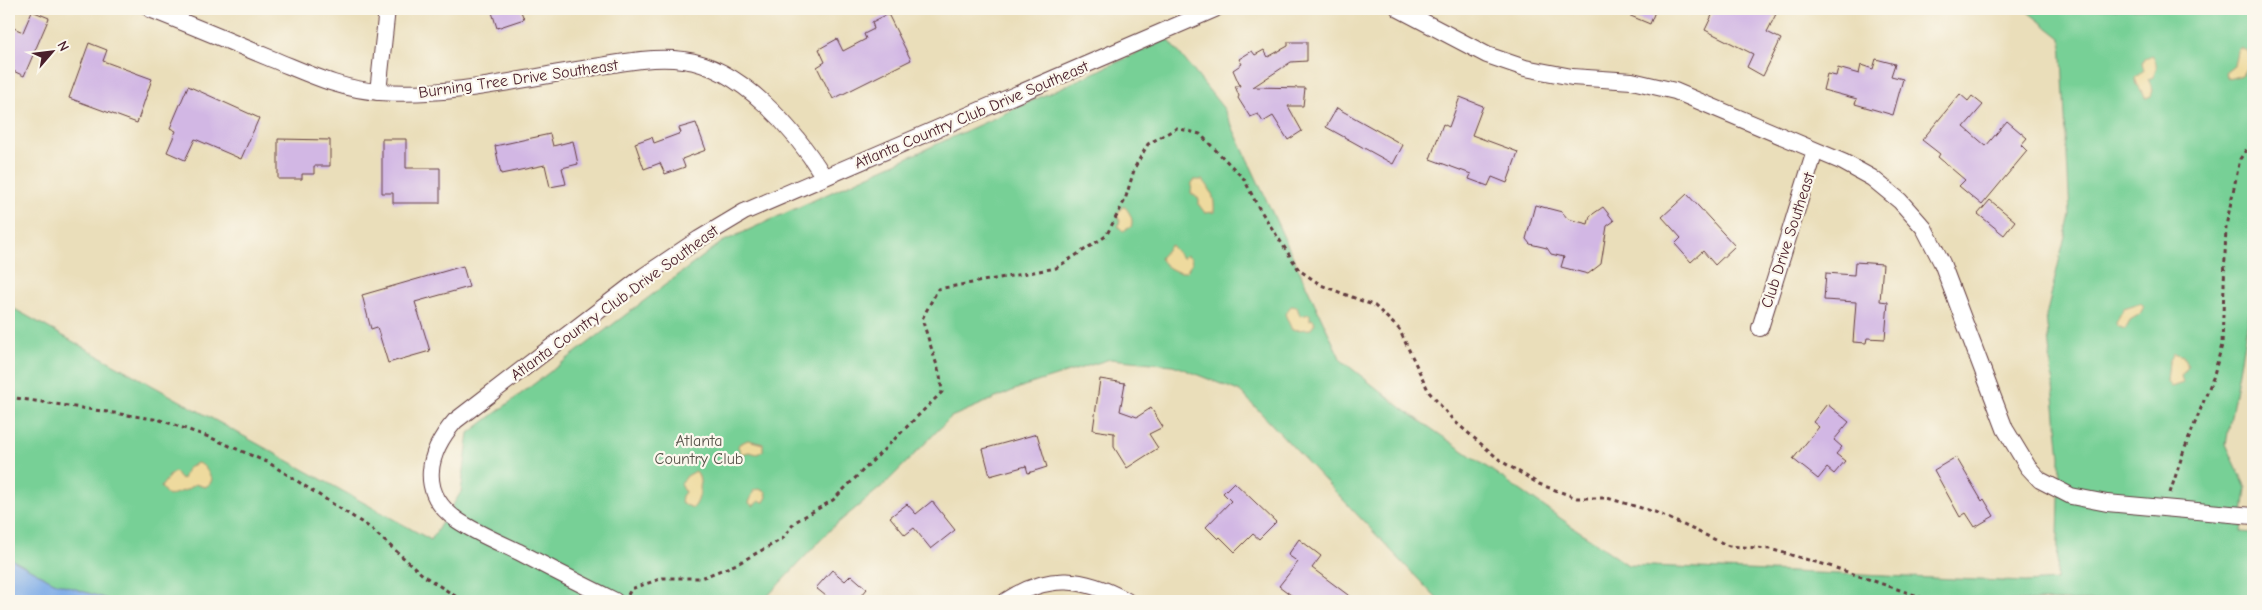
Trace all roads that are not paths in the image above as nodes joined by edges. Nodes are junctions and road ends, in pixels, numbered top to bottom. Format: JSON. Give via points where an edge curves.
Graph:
{"nodes":[{"id":1,"x":150,"y":9,"type":"edge"},
{"id":2,"x":388,"y":9,"type":"edge"},
{"id":3,"x":1215,"y":9,"type":"edge"},
{"id":4,"x":1399,"y":9,"type":"edge"},
{"id":5,"x":378,"y":92,"type":"junction"},
{"id":6,"x":1815,"y":151,"type":"junction"},
{"id":7,"x":824,"y":177,"type":"junction"},
{"id":8,"x":1760,"y":328,"type":"dead end"},
{"id":9,"x":2253,"y":516,"type":"edge"},
{"id":10,"x":620,"y":599,"type":"edge"},
{"id":11,"x":1006,"y":601,"type":"edge"},
{"id":12,"x":1127,"y":601,"type":"edge"}],
"edges":[{"from":1,"to":5,"type":"street","name":"Burning Tree Drive Southeast","via":[[331,83]]},
{"from":2,"to":5,"type":"street"},
{"from":3,"to":7,"type":"street","name":"Atlanta Country Club Drive Southeast"},
{"from":4,"to":6,"type":"street","via":[[1487,54],[1525,68],[1572,77],[1654,85],[1675,91]]},
{"from":5,"to":7,"type":"street","name":"Burning Tree Drive Southeast","via":[[418,94],[618,63],[684,60],[713,69],[763,100],[808,151]]},
{"from":6,"to":8,"type":"street","name":"Club Drive Southeast"},
{"from":6,"to":9,"type":"street","via":[[1872,178],[1900,201],[1924,228],[1942,263],[2005,429],[2028,467],[2040,480],[2071,496],[2106,503]]},
{"from":7,"to":10,"type":"street","name":"Atlanta Country Club Drive Southeast","via":[[744,212],[658,266],[463,413],[434,451],[430,469],[434,489],[443,506],[457,520]]},
{"from":11,"to":12,"type":"street","via":[[1032,587],[1066,580],[1100,587]]}]}
